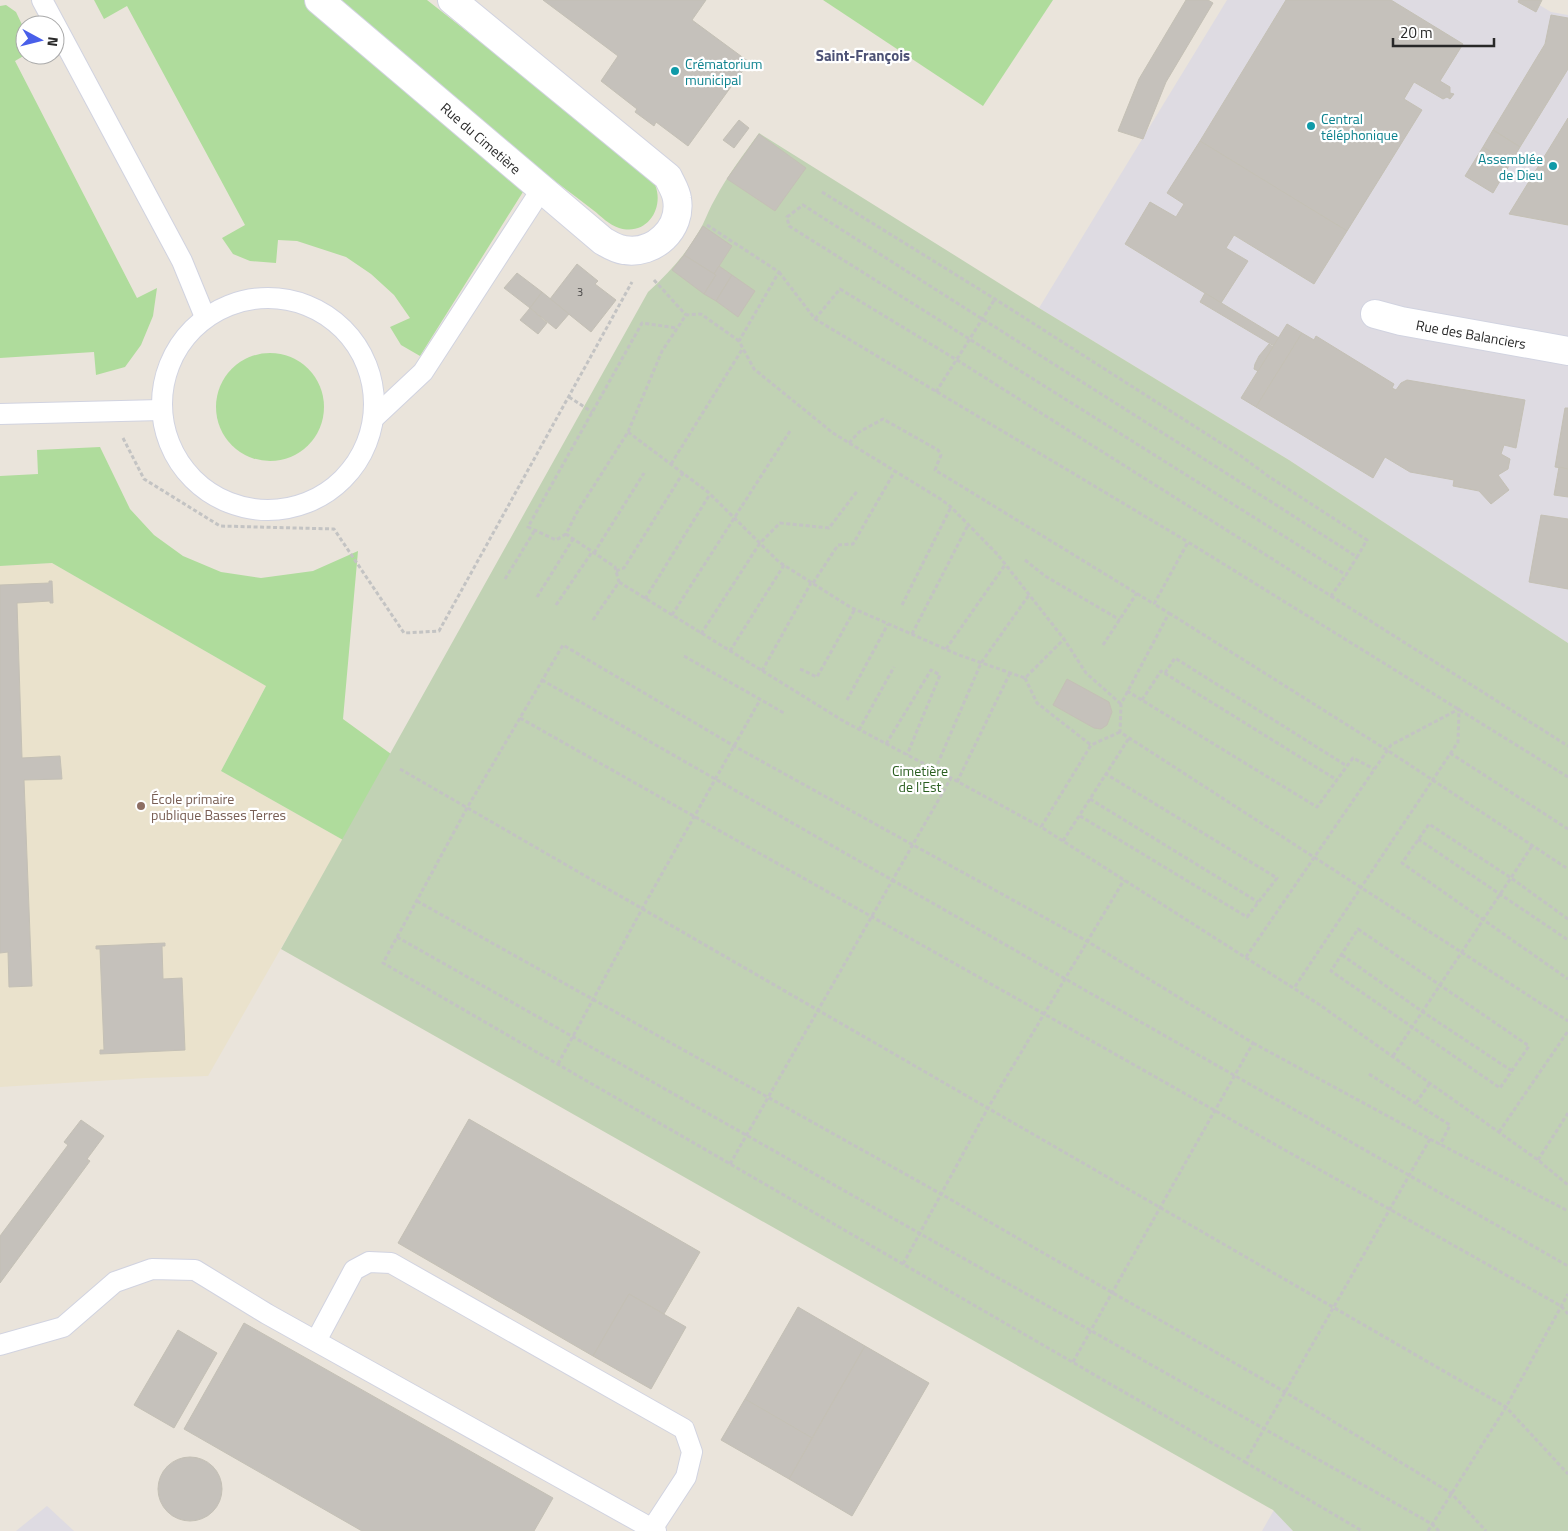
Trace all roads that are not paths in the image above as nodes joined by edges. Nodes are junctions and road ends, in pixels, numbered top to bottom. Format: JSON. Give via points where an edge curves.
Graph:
{"nodes":[{"id":1,"x":42,"y":0,"type":"edge"},
{"id":2,"x":320,"y":0,"type":"edge"},
{"id":3,"x":452,"y":0,"type":"edge"},
{"id":4,"x":541,"y":190,"type":"junction"},
{"id":5,"x":1375,"y":314,"type":"dead end"},
{"id":6,"x":205,"y":317,"type":"junction"},
{"id":7,"x":1568,"y":351,"type":"edge"},
{"id":8,"x":161,"y":410,"type":"junction"},
{"id":9,"x":0,"y":414,"type":"edge"},
{"id":10,"x":375,"y":417,"type":"junction"},
{"id":11,"x":316,"y":1341,"type":"junction"},
{"id":12,"x":0,"y":1345,"type":"edge"},
{"id":13,"x":654,"y":1530,"type":"edge"}],
"edges":[{"from":1,"to":6,"type":"lane","via":[[182,261]]},
{"from":2,"to":4,"type":"street","name":"Rue du Cimetière"},
{"from":3,"to":4,"type":"street","name":"Rue du Cimetière","via":[[668,177],[678,206],[676,218],[664,239],[654,246],[625,251],[613,247]]},
{"from":4,"to":10,"type":"lane","via":[[423,372]]},
{"from":5,"to":7,"type":"street","name":"Rue des Balanciers"},
{"from":6,"to":8,"type":"lane","via":[[180,342],[165,375]]},
{"from":6,"to":10,"type":"lane","via":[[237,301],[272,296],[307,303],[337,321],[360,348],[373,382]]},
{"from":8,"to":9,"type":"lane"},
{"from":8,"to":10,"type":"lane","via":[[169,445],[187,474],[215,497],[247,509],[282,510],[316,500],[345,479],[364,451]]},
{"from":11,"to":12,"type":"lane","via":[[195,1270],[152,1269],[116,1282],[64,1327]]},
{"from":11,"to":13,"type":"lane"},
{"from":11,"to":13,"type":"lane","via":[[354,1270],[369,1262],[391,1262],[684,1429],[692,1452],[686,1477]]}]}
